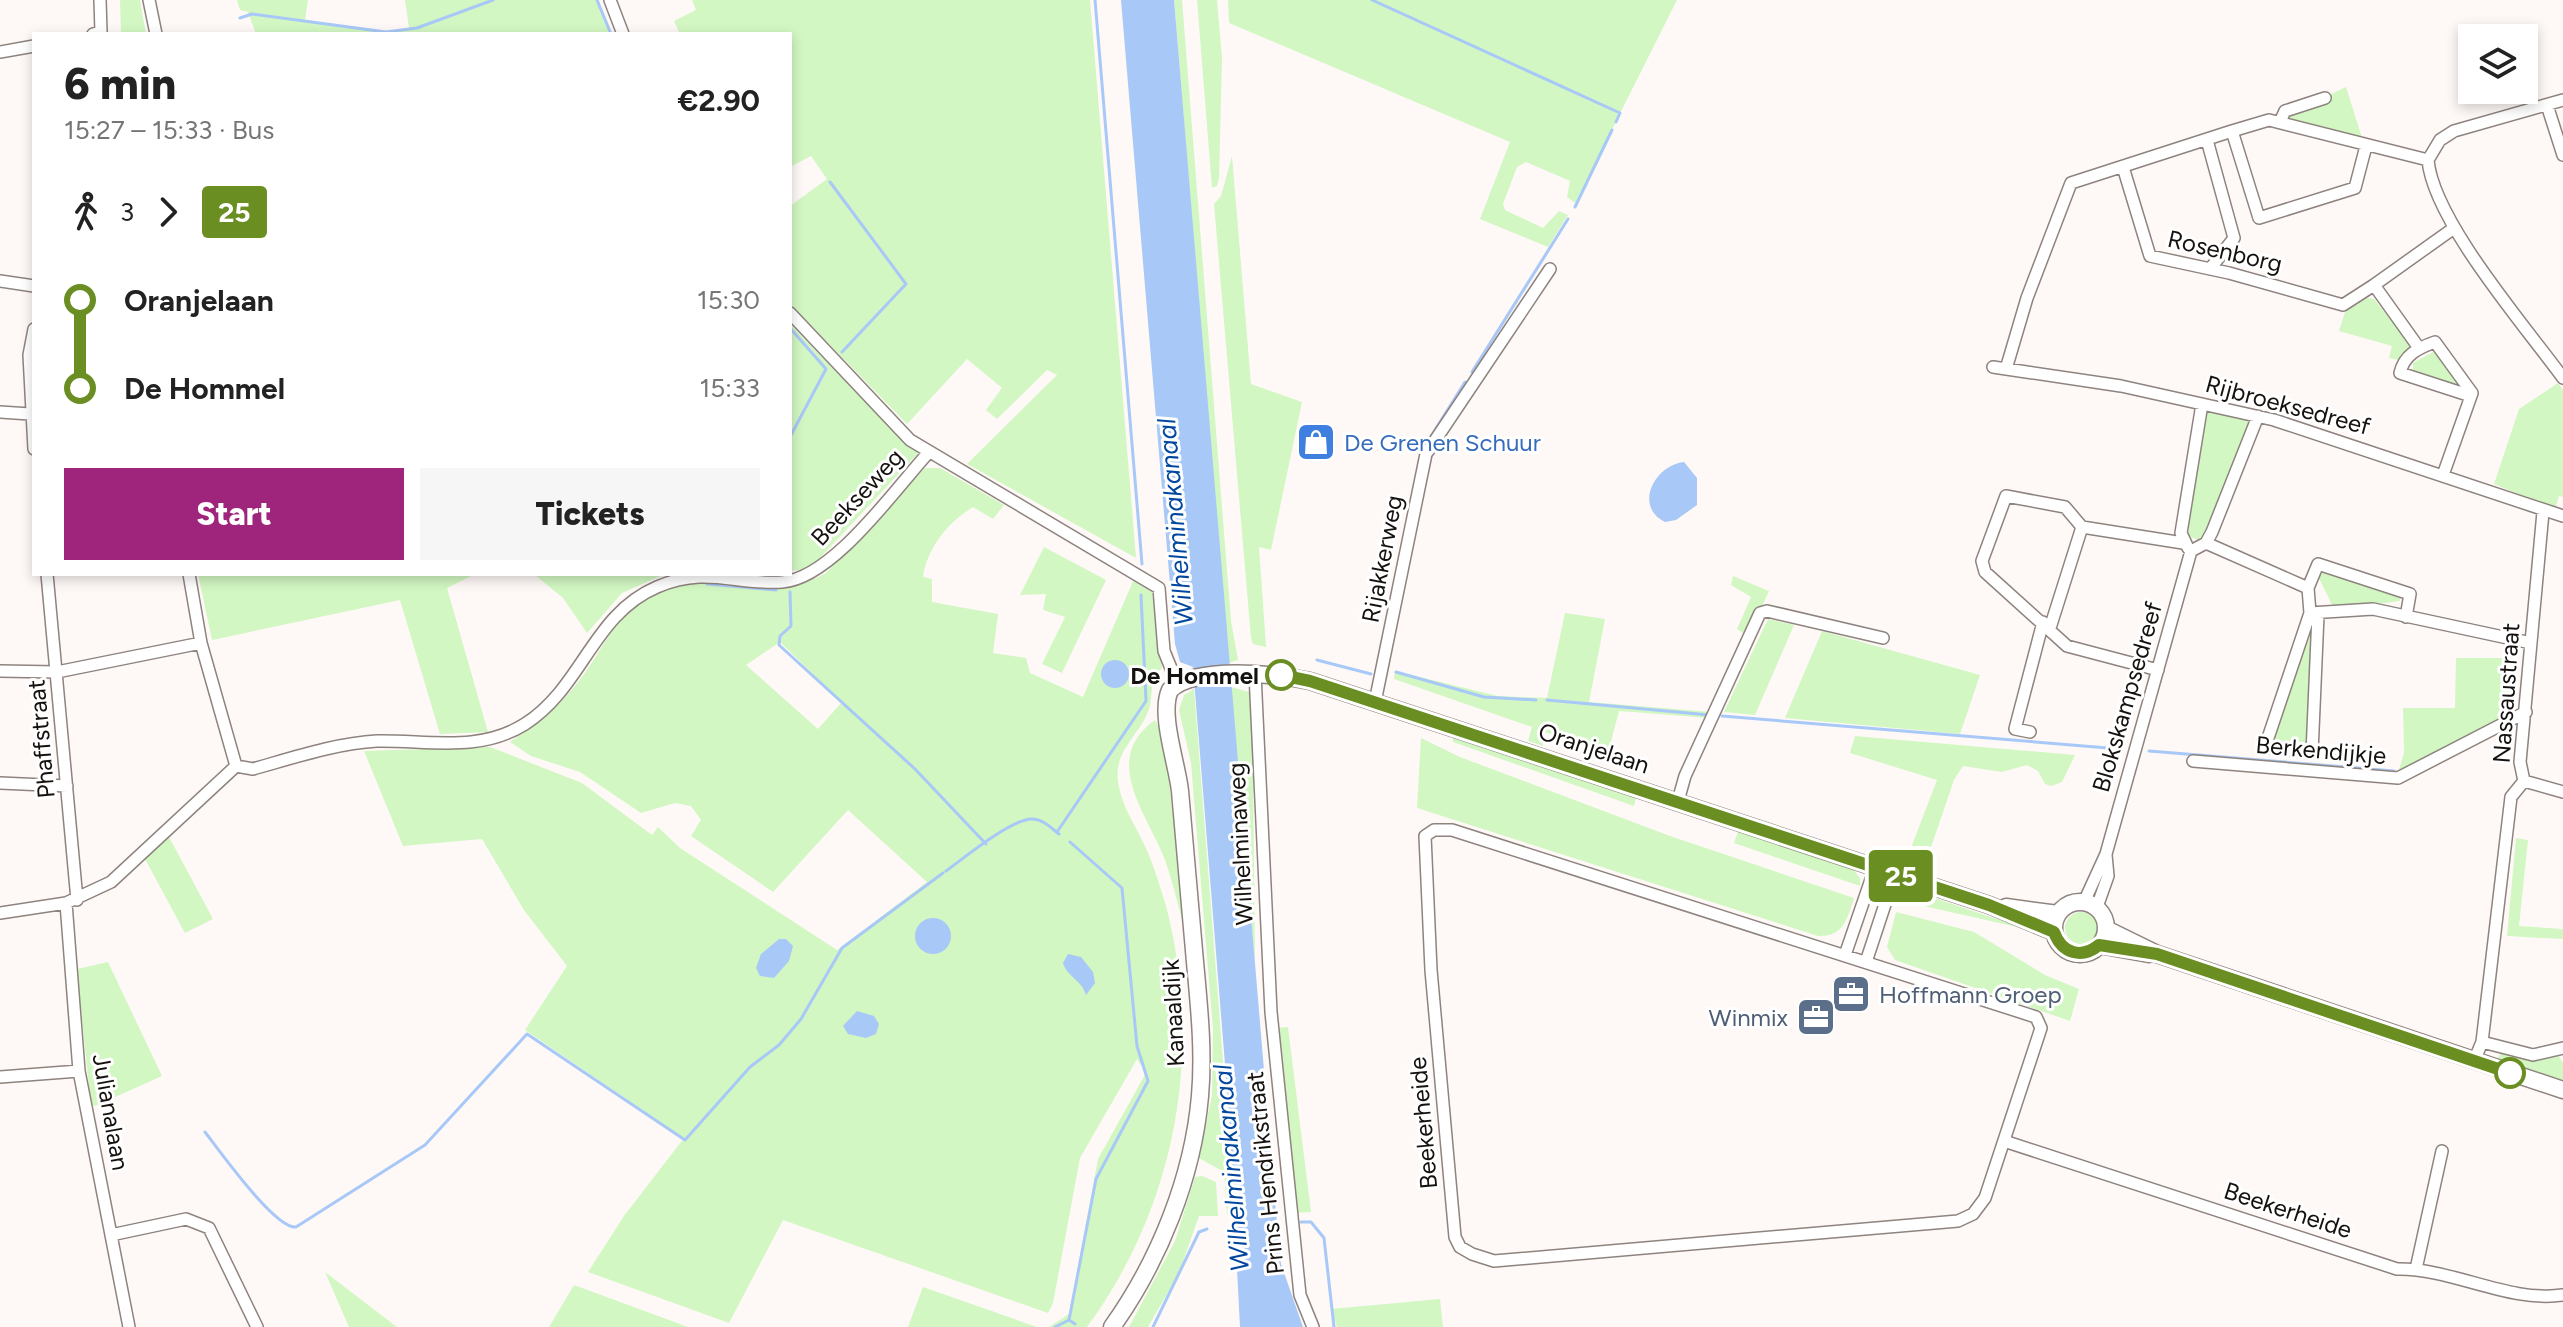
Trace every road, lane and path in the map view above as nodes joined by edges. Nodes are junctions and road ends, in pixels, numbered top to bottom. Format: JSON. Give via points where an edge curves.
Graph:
{"nodes":[{"id":1,"x":100,"y":0,"type":"edge"},
{"id":2,"x":149,"y":0,"type":"edge"},
{"id":3,"x":610,"y":0,"type":"edge"},
{"id":4,"x":101,"y":32,"type":"edge"},
{"id":5,"x":156,"y":32,"type":"edge"},
{"id":6,"x":622,"y":32,"type":"edge"},
{"id":7,"x":32,"y":46,"type":"edge"},
{"id":8,"x":0,"y":52,"type":"edge"},
{"id":9,"x":2325,"y":98,"type":"dead end"},
{"id":10,"x":2563,"y":100,"type":"edge"},
{"id":11,"x":2547,"y":105,"type":"junction"},
{"id":12,"x":2280,"y":122,"type":"junction"},
{"id":13,"x":2232,"y":131,"type":"junction"},
{"id":14,"x":2207,"y":140,"type":"junction"},
{"id":15,"x":2366,"y":146,"type":"junction"},
{"id":16,"x":2563,"y":155,"type":"edge"},
{"id":17,"x":2428,"y":160,"type":"junction"},
{"id":18,"x":2123,"y":167,"type":"junction"},
{"id":19,"x":2454,"y":228,"type":"junction"},
{"id":20,"x":1550,"y":269,"type":"dead end"},
{"id":21,"x":2210,"y":269,"type":"junction"},
{"id":22,"x":0,"y":281,"type":"edge"},
{"id":23,"x":2374,"y":285,"type":"junction"},
{"id":24,"x":32,"y":286,"type":"edge"},
{"id":25,"x":792,"y":315,"type":"edge"},
{"id":26,"x":2419,"y":348,"type":"junction"},
{"id":27,"x":32,"y":360,"type":"edge"},
{"id":28,"x":1993,"y":367,"type":"dead end"},
{"id":29,"x":2006,"y":369,"type":"junction"},
{"id":30,"x":2563,"y":378,"type":"edge"},
{"id":31,"x":2471,"y":396,"type":"junction"},
{"id":32,"x":2202,"y":404,"type":"junction"},
{"id":33,"x":0,"y":412,"type":"edge"},
{"id":34,"x":30,"y":414,"type":"junction"},
{"id":35,"x":2258,"y":416,"type":"junction"},
{"id":36,"x":32,"y":432,"type":"edge"},
{"id":37,"x":929,"y":452,"type":"junction"},
{"id":38,"x":2443,"y":475,"type":"junction"},
{"id":39,"x":2543,"y":512,"type":"junction"},
{"id":40,"x":2563,"y":516,"type":"edge"},
{"id":41,"x":2082,"y":527,"type":"junction"},
{"id":42,"x":2206,"y":543,"type":"junction"},
{"id":43,"x":2187,"y":547,"type":"junction"},
{"id":44,"x":47,"y":576,"type":"edge"},
{"id":45,"x":189,"y":576,"type":"edge"},
{"id":46,"x":695,"y":576,"type":"edge"},
{"id":47,"x":710,"y":576,"type":"edge"},
{"id":48,"x":2308,"y":588,"type":"junction"},
{"id":49,"x":2314,"y":614,"type":"junction"},
{"id":50,"x":2406,"y":617,"type":"junction"},
{"id":51,"x":2046,"y":625,"type":"junction"},
{"id":52,"x":1883,"y":638,"type":"dead end"},
{"id":53,"x":201,"y":643,"type":"junction"},
{"id":54,"x":2531,"y":643,"type":"junction"},
{"id":55,"x":2158,"y":670,"type":"junction"},
{"id":56,"x":0,"y":671,"type":"edge"},
{"id":57,"x":57,"y":672,"type":"junction"},
{"id":58,"x":1255,"y":674,"type":"junction"},
{"id":59,"x":1182,"y":681,"type":"junction"},
{"id":60,"x":1375,"y":702,"type":"junction"},
{"id":61,"x":2526,"y":712,"type":"junction"},
{"id":62,"x":2030,"y":732,"type":"dead end"},
{"id":63,"x":2193,"y":761,"type":"dead end"},
{"id":64,"x":236,"y":766,"type":"junction"},
{"id":65,"x":2524,"y":781,"type":"junction"},
{"id":66,"x":0,"y":783,"type":"edge"},
{"id":67,"x":67,"y":786,"type":"junction"},
{"id":68,"x":2563,"y":792,"type":"edge"},
{"id":69,"x":1678,"y":801,"type":"junction"},
{"id":70,"x":1875,"y":868,"type":"junction"},
{"id":71,"x":1895,"y":874,"type":"junction"},
{"id":72,"x":72,"y":902,"type":"junction"},
{"id":73,"x":1989,"y":905,"type":"junction"},
{"id":74,"x":2090,"y":905,"type":"junction"},
{"id":75,"x":0,"y":913,"type":"edge"},
{"id":76,"x":2058,"y":914,"type":"junction"},
{"id":77,"x":2106,"y":929,"type":"junction"},
{"id":78,"x":2054,"y":932,"type":"junction"},
{"id":79,"x":2099,"y":945,"type":"junction"},
{"id":80,"x":2157,"y":954,"type":"junction"},
{"id":81,"x":1845,"y":955,"type":"junction"},
{"id":82,"x":1866,"y":962,"type":"junction"},
{"id":83,"x":1271,"y":1012,"type":"joint"},
{"id":84,"x":2482,"y":1042,"type":"junction"},
{"id":85,"x":2563,"y":1048,"type":"edge"},
{"id":86,"x":2474,"y":1061,"type":"junction"},
{"id":87,"x":79,"y":1071,"type":"junction"},
{"id":88,"x":0,"y":1077,"type":"edge"},
{"id":89,"x":2563,"y":1090,"type":"edge"},
{"id":90,"x":2004,"y":1141,"type":"junction"},
{"id":91,"x":2442,"y":1151,"type":"dead end"},
{"id":92,"x":111,"y":1235,"type":"junction"},
{"id":93,"x":2416,"y":1269,"type":"junction"},
{"id":94,"x":2563,"y":1295,"type":"edge"},
{"id":95,"x":129,"y":1327,"type":"edge"},
{"id":96,"x":257,"y":1327,"type":"edge"},
{"id":97,"x":1112,"y":1327,"type":"edge"},
{"id":98,"x":1313,"y":1327,"type":"edge"}],
"edges":[{"from":1,"to":4,"type":"street"},
{"from":2,"to":5,"type":"street"},
{"from":3,"to":6,"type":"street"},
{"from":7,"to":8,"type":"street"},
{"from":9,"to":12,"type":"street","via":[[2285,111]]},
{"from":10,"to":11,"type":"street"},
{"from":11,"to":16,"type":"street"},
{"from":11,"to":17,"type":"street","via":[[2454,131],[2440,140]]},
{"from":12,"to":13,"type":"street"},
{"from":12,"to":15,"type":"street"},
{"from":13,"to":14,"type":"street"},
{"from":13,"to":15,"type":"street","via":[[2259,218],[2355,188]]},
{"from":14,"to":18,"type":"street"},
{"from":14,"to":21,"type":"street","via":[[2234,238]]},
{"from":15,"to":17,"type":"street"},
{"from":17,"to":19,"type":"street","via":[[2435,195]]},
{"from":18,"to":21,"type":"street","name":"Rosenborg","via":[[2150,256]]},
{"from":18,"to":29,"type":"street","via":[[2071,183]]},
{"from":19,"to":23,"type":"street","name":"Rosenborg"},
{"from":19,"to":30,"type":"street"},
{"from":20,"to":60,"type":"street","name":"Rijakkerweg","via":[[1426,454]]},
{"from":21,"to":23,"type":"street","name":"Rosenborg","via":[[2343,305]]},
{"from":22,"to":24,"type":"street"},
{"from":23,"to":26,"type":"street"},
{"from":25,"to":37,"type":"street","via":[[910,440]]},
{"from":26,"to":31,"type":"street","via":[[2435,342]]},
{"from":26,"to":31,"type":"street","via":[[2402,363],[2400,373]]},
{"from":27,"to":34,"type":"street"},
{"from":28,"to":29,"type":"street","name":"Rijbroeksedreef"},
{"from":29,"to":32,"type":"street","name":"Rijbroeksedreef"},
{"from":31,"to":38,"type":"street"},
{"from":32,"to":35,"type":"street","name":"Rijbroeksedreef"},
{"from":32,"to":43,"type":"street","name":"Blokskampsedreef","via":[[2182,526]]},
{"from":33,"to":34,"type":"street"},
{"from":34,"to":36,"type":"street"},
{"from":35,"to":38,"type":"street","name":"Rijbroeksedreef"},
{"from":35,"to":42,"type":"street"},
{"from":37,"to":47,"type":"street","name":"Beekseweg","via":[[840,550],[806,576],[784,582]]},
{"from":37,"to":59,"type":"street","name":"Beekseweg","via":[[1159,588],[1164,651]]},
{"from":38,"to":39,"type":"street","name":"Rijbroeksedreef"},
{"from":39,"to":40,"type":"street","name":"Rijbroeksedreef"},
{"from":39,"to":54,"type":"street","name":"Nassaustraat"},
{"from":41,"to":43,"type":"street"},
{"from":41,"to":51,"type":"street"},
{"from":41,"to":51,"type":"street","via":[[2065,507],[2013,496],[2001,501],[1982,567]]},
{"from":42,"to":43,"type":"street"},
{"from":42,"to":48,"type":"street"},
{"from":43,"to":55,"type":"street","name":"Blokskampsedreef"},
{"from":44,"to":57,"type":"street","name":"Phaffstraat"},
{"from":45,"to":53,"type":"street"},
{"from":46,"to":64,"type":"street","name":"Beekseweg","via":[[634,598],[604,627],[551,703],[501,737],[454,743],[374,741],[253,769]]},
{"from":48,"to":49,"type":"street"},
{"from":48,"to":50,"type":"street","via":[[2318,564],[2410,594]]},
{"from":49,"to":49,"type":"street","via":[[2312,753],[2265,747]]},
{"from":49,"to":50,"type":"street","via":[[2373,609]]},
{"from":50,"to":54,"type":"street"},
{"from":51,"to":55,"type":"street","via":[[2067,646]]},
{"from":51,"to":62,"type":"street","via":[[2015,729]]},
{"from":52,"to":69,"type":"street","via":[[1760,613]]},
{"from":53,"to":57,"type":"street"},
{"from":53,"to":64,"type":"street"},
{"from":54,"to":61,"type":"street","name":"Nassaustraat"},
{"from":55,"to":74,"type":"street","name":"Blokskampsedreef","via":[[2106,854],[2108,876]]},
{"from":56,"to":57,"type":"street"},
{"from":57,"to":67,"type":"street","name":"Phaffstraat"},
{"from":58,"to":59,"type":"main road","name":"Oranjelaan"},
{"from":58,"to":60,"type":"main road","name":"Oranjelaan","via":[[1310,681]]},
{"from":58,"to":83,"type":"street","name":"Wilhelminaweg"},
{"from":59,"to":97,"type":"main road","name":"Kanaaldijk","via":[[1165,700],[1165,715],[1177,760],[1201,1036],[1200,1100],[1171,1217],[1144,1276]]},
{"from":60,"to":69,"type":"main road","name":"Oranjelaan"},
{"from":61,"to":63,"type":"street","name":"Berkendijkje","via":[[2398,778]]},
{"from":61,"to":65,"type":"street","name":"Nassaustraat","via":[[2520,762]]},
{"from":64,"to":72,"type":"street","via":[[111,882]]},
{"from":65,"to":68,"type":"street"},
{"from":65,"to":84,"type":"street","name":"Nassaustraat","via":[[2511,797]]},
{"from":66,"to":67,"type":"street"},
{"from":67,"to":72,"type":"street","name":"Phaffstraat"},
{"from":69,"to":70,"type":"main road","name":"Oranjelaan"},
{"from":70,"to":71,"type":"main road","name":"Oranjelaan"},
{"from":70,"to":81,"type":"street"},
{"from":71,"to":73,"type":"main road","name":"Oranjelaan"},
{"from":71,"to":82,"type":"street"},
{"from":72,"to":75,"type":"street"},
{"from":72,"to":87,"type":"street","name":"Julianalaan"},
{"from":73,"to":76,"type":"main road","name":"Oranjelaan"},
{"from":73,"to":78,"type":"main road","name":"Oranjelaan"},
{"from":74,"to":76,"type":"main road","via":[[2072,903]]},
{"from":74,"to":77,"type":"main road"},
{"from":76,"to":78,"type":"main road"},
{"from":77,"to":79,"type":"main road"},
{"from":77,"to":80,"type":"main road"},
{"from":78,"to":79,"type":"main road","via":[[2073,953],[2087,953]]},
{"from":79,"to":80,"type":"main road"},
{"from":80,"to":86,"type":"main road"},
{"from":81,"to":82,"type":"street","name":"Beekerheide"},
{"from":81,"to":90,"type":"street","name":"Beekerheide","via":[[1452,830],[1425,836],[1431,970],[1460,1247],[1494,1261],[1958,1221],[1973,1214],[1985,1198]]},
{"from":82,"to":90,"type":"street","name":"Beekerheide","via":[[2036,1017],[2041,1028]]},
{"from":83,"to":98,"type":"street","name":"Prins Hendrikstraat","via":[[1300,1295]]},
{"from":84,"to":85,"type":"street","via":[[2533,1055]]},
{"from":84,"to":86,"type":"street","name":"Nassaustraat"},
{"from":86,"to":89,"type":"main road"},
{"from":87,"to":88,"type":"street"},
{"from":87,"to":92,"type":"street","name":"Julianalaan"},
{"from":90,"to":93,"type":"street","name":"Beekerheide","via":[[2397,1269]]},
{"from":91,"to":93,"type":"street"},
{"from":92,"to":95,"type":"street","name":"Julianalaan"},
{"from":92,"to":96,"type":"street","via":[[186,1219],[209,1228]]},
{"from":93,"to":94,"type":"street","name":"Beekerheide","via":[[2520,1292]]}]}
